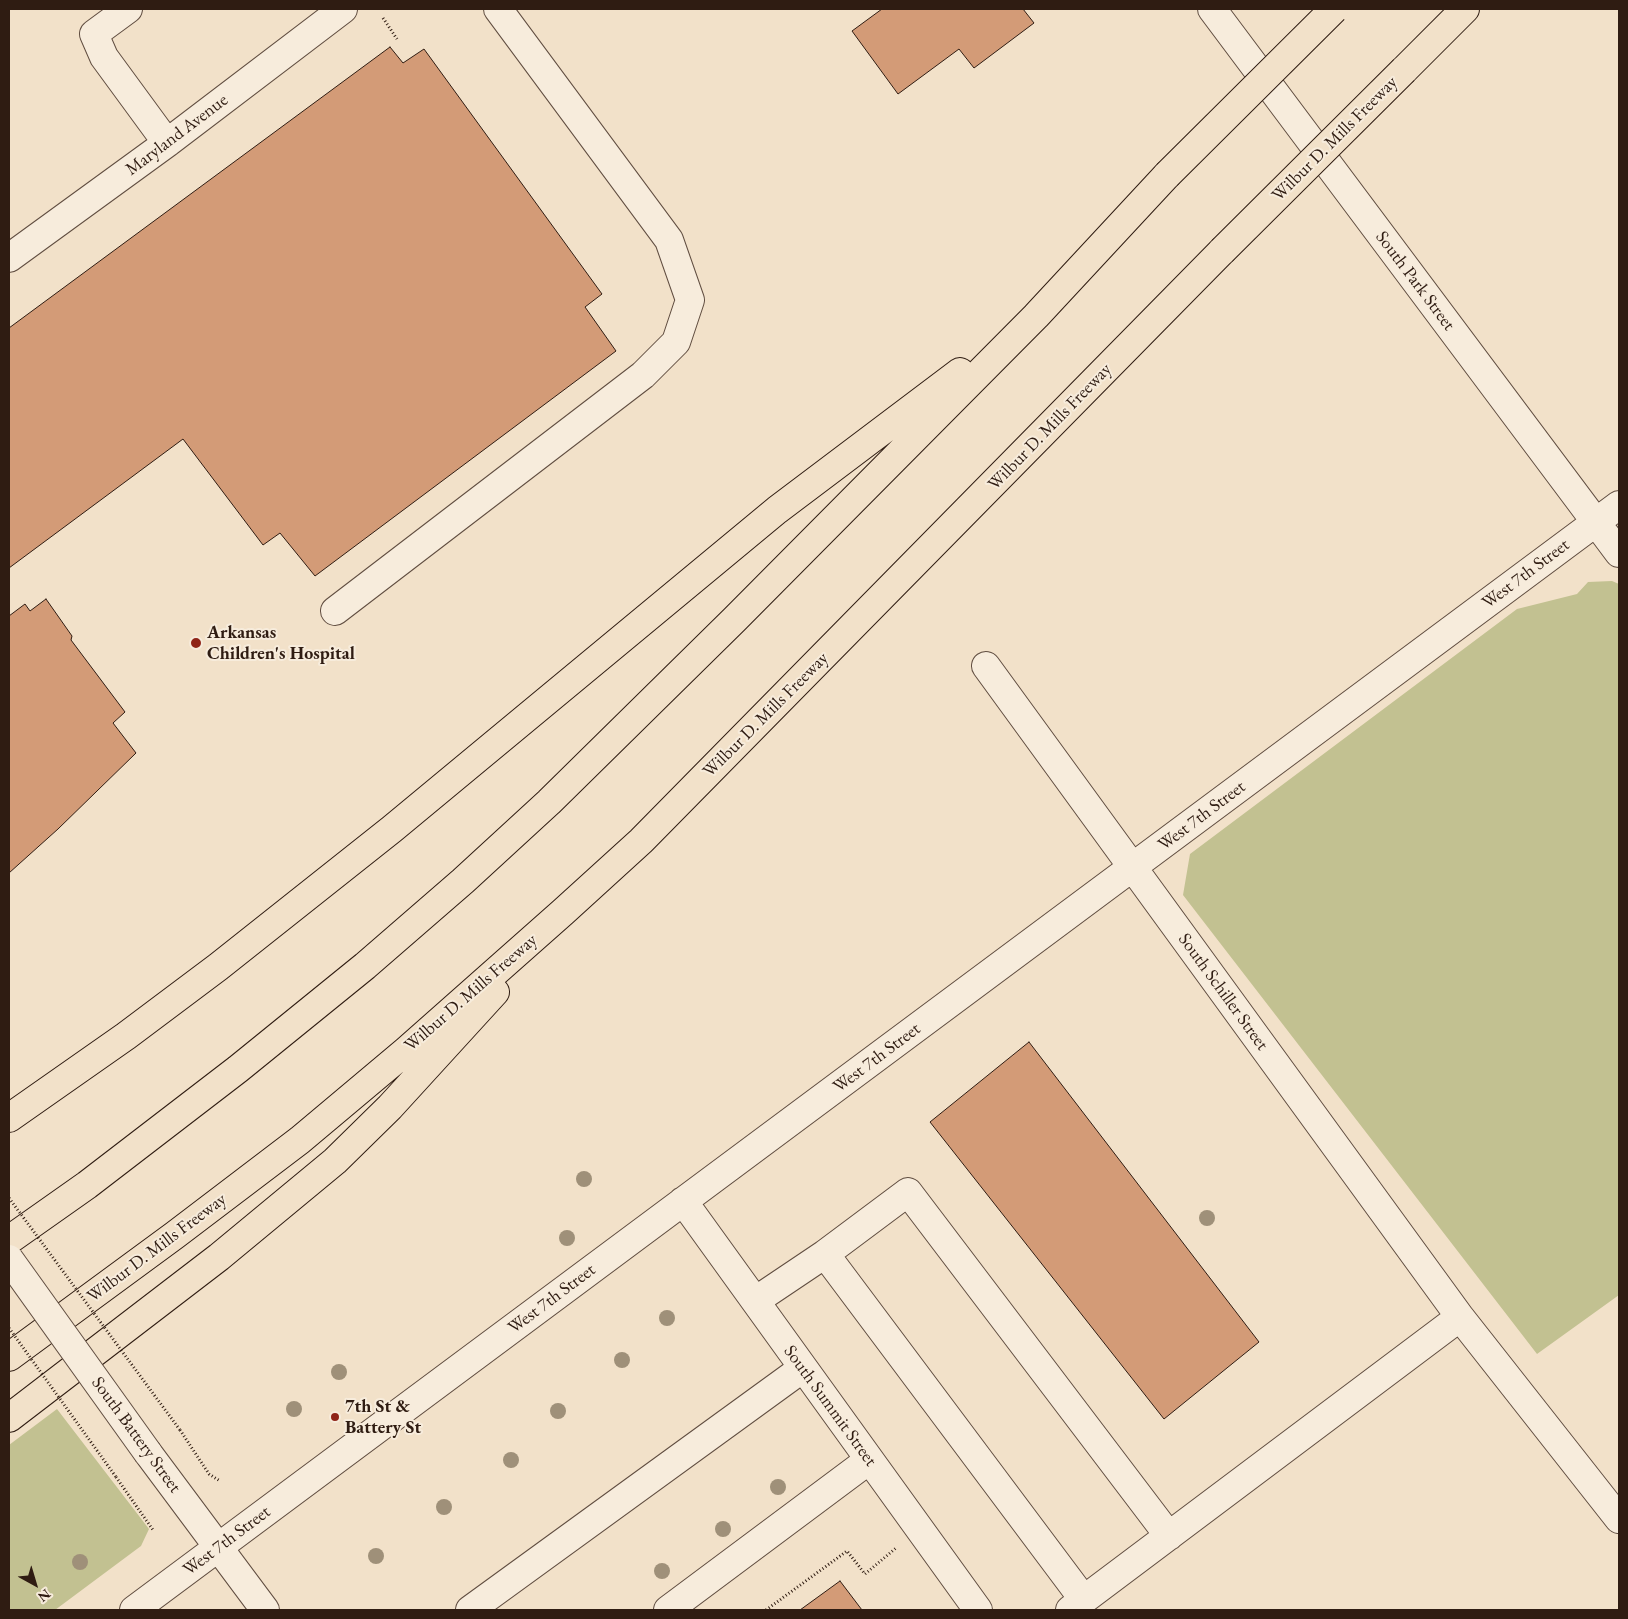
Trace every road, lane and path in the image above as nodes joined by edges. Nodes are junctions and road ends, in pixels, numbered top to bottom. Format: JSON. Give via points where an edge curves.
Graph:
{"nodes":[{"id":1,"x":128,"y":9,"type":"edge"},
{"id":2,"x":343,"y":9,"type":"edge"},
{"id":3,"x":498,"y":9,"type":"edge"},
{"id":4,"x":1212,"y":9,"type":"edge"},
{"id":5,"x":1334,"y":9,"type":"edge"},
{"id":6,"x":1465,"y":9,"type":"edge"},
{"id":7,"x":383,"y":18,"type":"dead end"},
{"id":8,"x":397,"y":39,"type":"dead end"},
{"id":9,"x":167,"y":143,"type":"junction"},
{"id":10,"x":9,"y":258,"type":"edge"},
{"id":11,"x":1036,"y":316,"type":"junction"},
{"id":12,"x":1619,"y":505,"type":"edge"},
{"id":13,"x":1595,"y":523,"type":"junction"},
{"id":14,"x":1619,"y":554,"type":"edge"},
{"id":15,"x":335,"y":611,"type":"dead end"},
{"id":16,"x":986,"y":666,"type":"dead end"},
{"id":17,"x":1133,"y":867,"type":"junction"},
{"id":18,"x":563,"y":912,"type":"junction"},
{"id":19,"x":9,"y":1118,"type":"edge"},
{"id":20,"x":9,"y":1198,"type":"edge"},
{"id":21,"x":683,"y":1201,"type":"junction"},
{"id":22,"x":9,"y":1240,"type":"edge"},
{"id":23,"x":825,"y":1254,"type":"junction"},
{"id":24,"x":9,"y":1259,"type":"edge"},
{"id":25,"x":755,"y":1301,"type":"junction"},
{"id":26,"x":1460,"y":1317,"type":"junction"},
{"id":27,"x":9,"y":1328,"type":"edge"},
{"id":28,"x":9,"y":1357,"type":"edge"},
{"id":29,"x":804,"y":1368,"type":"junction"},
{"id":30,"x":9,"y":1418,"type":"edge"},
{"id":31,"x":869,"y":1460,"type":"junction"},
{"id":32,"x":220,"y":1481,"type":"dead end"},
{"id":33,"x":1619,"y":1519,"type":"edge"},
{"id":34,"x":153,"y":1530,"type":"dead end"},
{"id":35,"x":1169,"y":1536,"type":"junction"},
{"id":36,"x":898,"y":1546,"type":"dead end"},
{"id":37,"x":219,"y":1547,"type":"junction"},
{"id":38,"x":1077,"y":1605,"type":"edge"},
{"id":39,"x":134,"y":1610,"type":"edge"},
{"id":40,"x":265,"y":1610,"type":"edge"},
{"id":41,"x":470,"y":1610,"type":"edge"},
{"id":42,"x":668,"y":1610,"type":"edge"},
{"id":43,"x":766,"y":1610,"type":"edge"},
{"id":44,"x":978,"y":1610,"type":"edge"}],
"edges":[{"from":1,"to":9,"type":"street","via":[[94,34],[104,57]]},
{"from":2,"to":9,"type":"street","name":"Maryland Avenue"},
{"from":3,"to":15,"type":"street","via":[[669,240],[690,300],[676,342],[643,375]]},
{"from":4,"to":13,"type":"street","name":"South Park Street"},
{"from":5,"to":11,"type":"highway","bridge":true,"via":[[1167,175]]},
{"from":6,"to":18,"type":"highway","name":"Wilbur D. Mills Freeway","bridge":true,"via":[[648,834]]},
{"from":7,"to":8,"type":"path"},
{"from":9,"to":10,"type":"street","name":"Maryland Avenue"},
{"from":11,"to":19,"type":"highway","via":[[777,510],[392,829],[218,966]]},
{"from":11,"to":22,"type":"highway","via":[[734,620],[549,802],[463,881],[238,1069],[87,1185]]},
{"from":12,"to":13,"type":"street","name":"West 7th Street"},
{"from":13,"to":14,"type":"street","name":"South Park Street"},
{"from":13,"to":17,"type":"street","name":"West 7th Street"},
{"from":16,"to":17,"type":"street","name":"South Schiller Street"},
{"from":17,"to":21,"type":"street","name":"West 7th Street"},
{"from":17,"to":26,"type":"street","name":"South Schiller Street"},
{"from":18,"to":28,"type":"highway","name":"Wilbur D. Mills Freeway","via":[[300,1140]]},
{"from":18,"to":30,"type":"highway","via":[[467,1024],[335,1161],[219,1257]]},
{"from":20,"to":32,"type":"path","bridge":true,"via":[[209,1474]]},
{"from":21,"to":25,"type":"street","name":"South Summit Street"},
{"from":21,"to":37,"type":"street","name":"West 7th Street"},
{"from":23,"to":25,"type":"street"},
{"from":23,"to":35,"type":"street","via":[[908,1192]]},
{"from":23,"to":38,"type":"street"},
{"from":24,"to":37,"type":"street","name":"South Battery Street","bridge":true},
{"from":25,"to":29,"type":"street","name":"South Summit Street"},
{"from":26,"to":33,"type":"street","name":"South Schiller Street"},
{"from":26,"to":35,"type":"street"},
{"from":27,"to":34,"type":"path","bridge":true},
{"from":29,"to":31,"type":"street","name":"South Summit Street"},
{"from":29,"to":41,"type":"street"},
{"from":31,"to":42,"type":"street"},
{"from":31,"to":44,"type":"street","name":"South Summit Street"},
{"from":35,"to":38,"type":"street"},
{"from":36,"to":43,"type":"path","via":[[864,1574],[847,1551]]},
{"from":37,"to":39,"type":"street","name":"West 7th Street"},
{"from":37,"to":40,"type":"street","name":"South Battery Street"}]}
